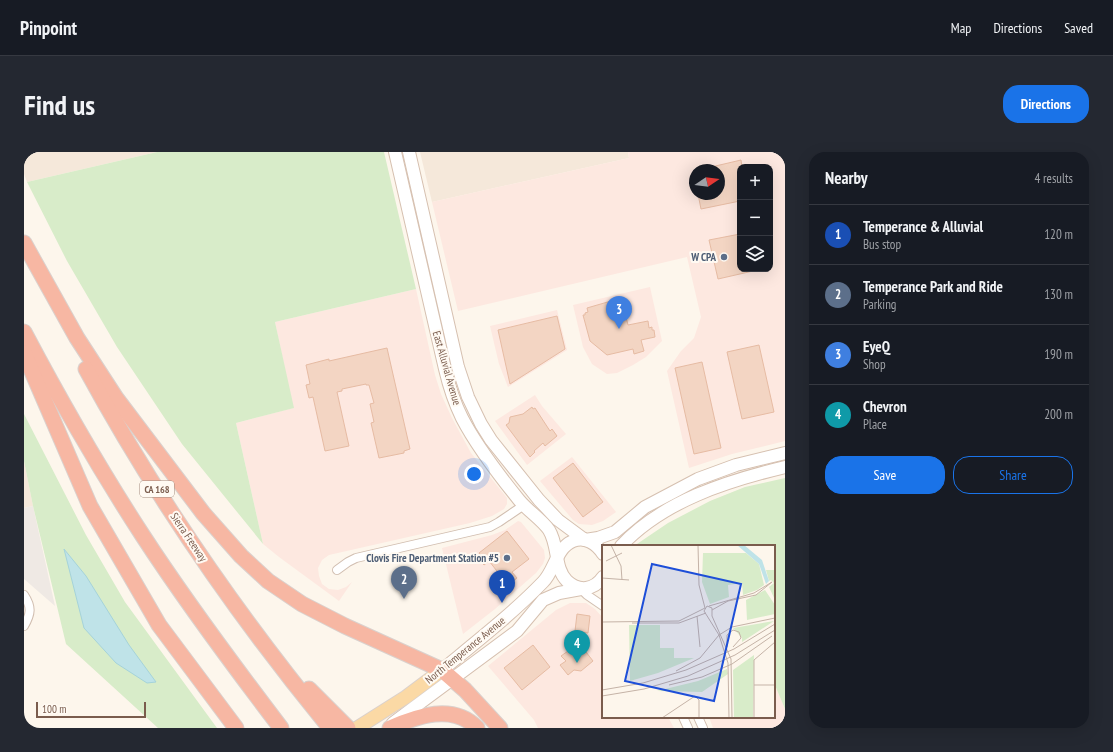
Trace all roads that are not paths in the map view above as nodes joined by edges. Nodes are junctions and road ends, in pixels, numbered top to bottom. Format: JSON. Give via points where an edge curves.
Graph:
{"nodes":[{"id":1,"x":395,"y":152,"type":"edge"},
{"id":2,"x":409,"y":152,"type":"edge"},
{"id":3,"x":24,"y":243,"type":"edge"},
{"id":4,"x":24,"y":249,"type":"edge"},
{"id":5,"x":24,"y":332,"type":"edge"},
{"id":6,"x":24,"y":353,"type":"edge"},
{"id":7,"x":785,"y":453,"type":"edge"},
{"id":8,"x":785,"y":460,"type":"edge"},
{"id":9,"x":785,"y":467,"type":"edge"},
{"id":10,"x":735,"y":480,"type":"junction"},
{"id":11,"x":524,"y":505,"type":"junction"},
{"id":12,"x":585,"y":540,"type":"junction"},
{"id":13,"x":622,"y":545,"type":"edge"},
{"id":14,"x":602,"y":553,"type":"edge"},
{"id":15,"x":557,"y":557,"type":"junction"},
{"id":16,"x":337,"y":570,"type":"dead end"},
{"id":17,"x":602,"y":578,"type":"edge"},
{"id":18,"x":581,"y":589,"type":"junction"},
{"id":19,"x":24,"y":595,"type":"edge"},
{"id":20,"x":602,"y":605,"type":"edge"},
{"id":21,"x":24,"y":626,"type":"edge"},
{"id":22,"x":447,"y":675,"type":"junction"},
{"id":23,"x":322,"y":710,"type":"junction"},
{"id":24,"x":683,"y":718,"type":"edge"},
{"id":25,"x":698,"y":718,"type":"edge"},
{"id":26,"x":236,"y":728,"type":"edge"},
{"id":27,"x":281,"y":728,"type":"edge"},
{"id":28,"x":330,"y":728,"type":"edge"},
{"id":29,"x":348,"y":728,"type":"edge"},
{"id":30,"x":357,"y":728,"type":"edge"},
{"id":31,"x":385,"y":728,"type":"edge"},
{"id":32,"x":390,"y":728,"type":"edge"},
{"id":33,"x":477,"y":728,"type":"edge"},
{"id":34,"x":500,"y":728,"type":"edge"},
{"id":35,"x":688,"y":728,"type":"edge"},
{"id":36,"x":703,"y":728,"type":"edge"}],
"edges":[{"from":1,"to":11,"type":"main road","name":"East Alluvial Avenue","via":[[451,392],[472,436]]},
{"from":2,"to":12,"type":"main road","name":"East Alluvial Avenue","via":[[458,367],[468,398],[486,433],[539,500],[558,520]]},
{"from":3,"to":22,"type":"highway","via":[[77,338],[116,398],[203,513],[241,556],[268,581],[302,604]]},
{"from":4,"to":23,"type":"highway","name":"Sierra Freeway","number":"CA 168","via":[[61,324],[124,437],[174,516],[262,641]]},
{"from":5,"to":27,"type":"highway","via":[[72,421],[143,536],[192,608]]},
{"from":6,"to":26,"type":"highway","via":[[90,506],[159,624]]},
{"from":7,"to":12,"type":"main road","via":[[736,465],[698,479],[645,506],[615,532]]},
{"from":8,"to":10,"type":"main road","via":[[759,467]]},
{"from":9,"to":10,"type":"main road"},
{"from":10,"to":13,"type":"main road","via":[[701,493],[668,511],[638,530]]},
{"from":11,"to":15,"type":"main road","name":"East Alluvial Avenue","via":[[549,530]]},
{"from":11,"to":16,"type":"street","via":[[490,527],[356,558]]},
{"from":12,"to":14,"type":"main road","name":"East Alluvial Avenue","via":[[597,546]]},
{"from":12,"to":15,"type":"main road","name":"North Temperance Avenue","via":[[569,543]]},
{"from":15,"to":18,"type":"main road","name":"East Alluvial Avenue","via":[[564,577]]},
{"from":15,"to":22,"type":"main road","name":"North Temperance Avenue","via":[[544,581]]},
{"from":17,"to":18,"type":"main road","name":"North Temperance Avenue","via":[[594,586]]},
{"from":18,"to":20,"type":"street"},
{"from":18,"to":22,"type":"main road","name":"North Temperance Avenue","via":[[559,593],[543,600],[517,630]]},
{"from":19,"to":21,"type":"street","via":[[29,603],[29,616]]},
{"from":22,"to":30,"type":"main road","name":"North Temperance Avenue"},
{"from":22,"to":31,"type":"main road","name":"North Temperance Avenue"},
{"from":22,"to":34,"type":"highway","via":[[465,690]]},
{"from":23,"to":28,"type":"highway"},
{"from":23,"to":29,"type":"highway"},
{"from":24,"to":35,"type":"street"},
{"from":25,"to":36,"type":"street"},
{"from":32,"to":33,"type":"highway","via":[[416,718],[438,714],[457,716]]}]}
